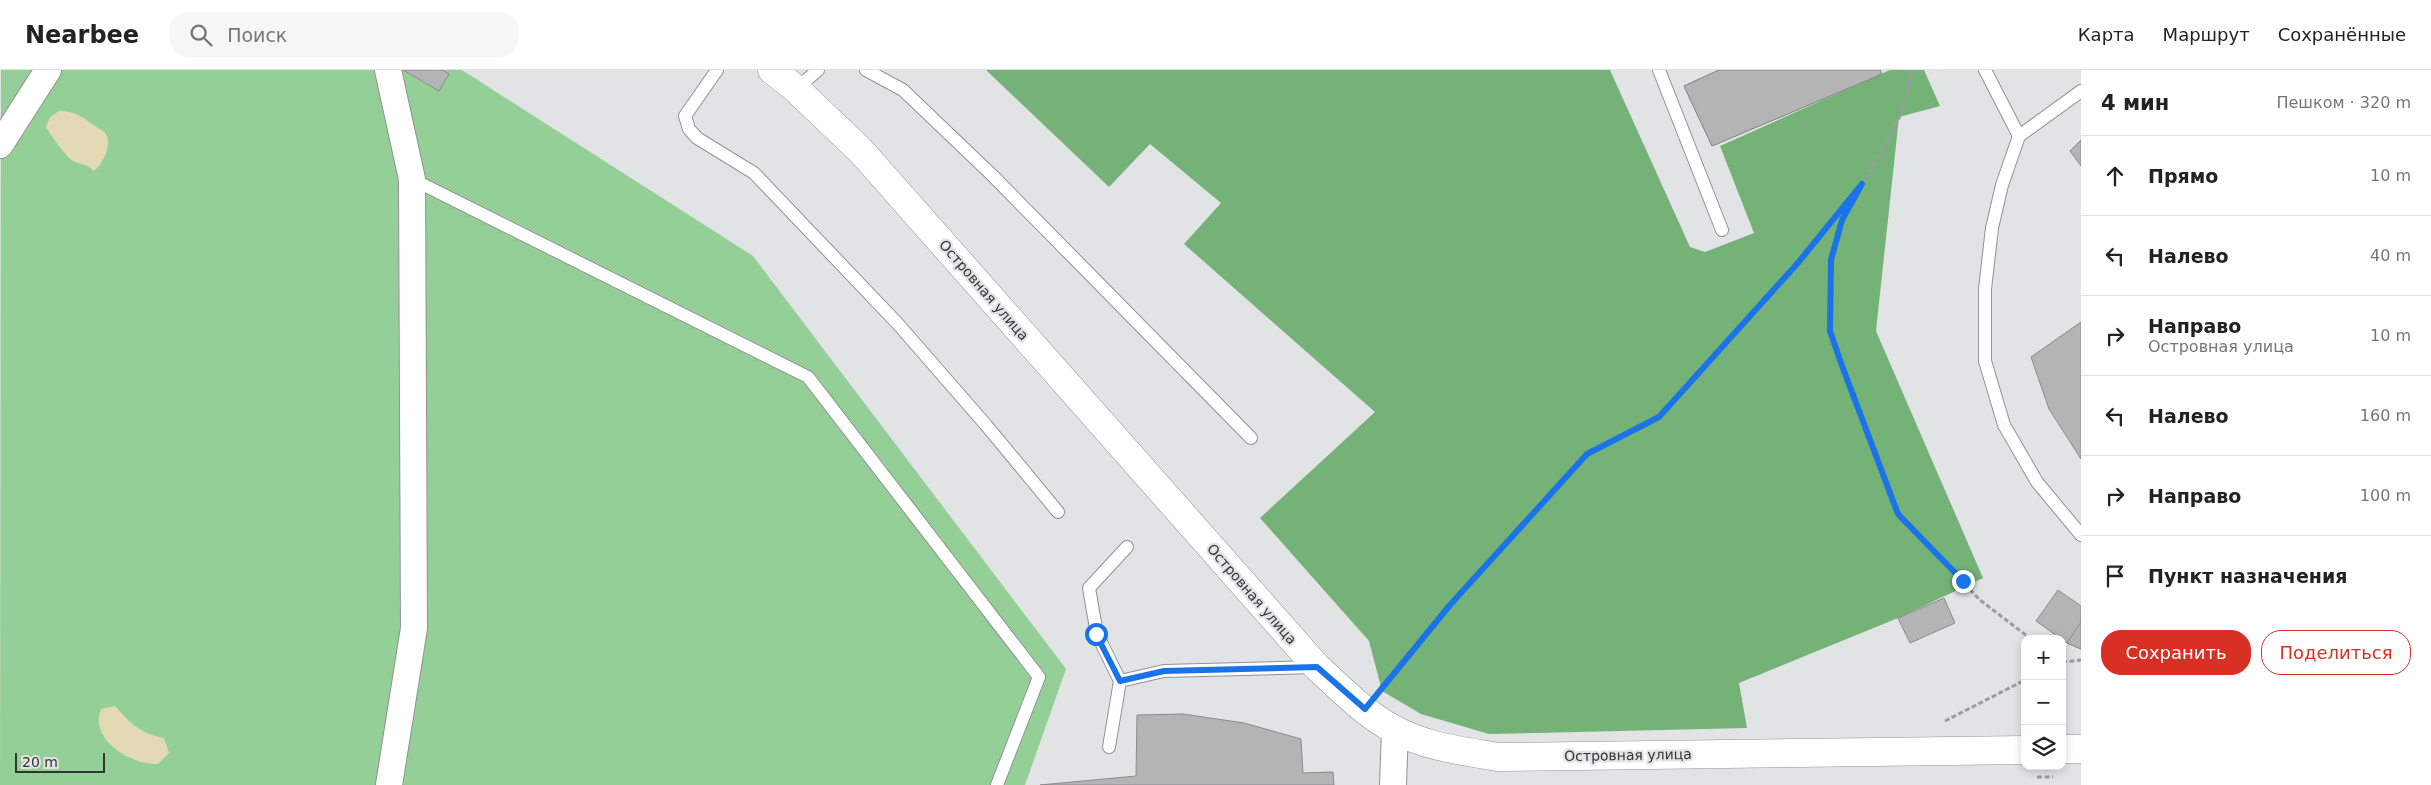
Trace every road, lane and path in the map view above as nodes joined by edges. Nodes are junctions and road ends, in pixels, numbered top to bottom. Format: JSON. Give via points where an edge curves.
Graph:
{"nodes":[{"id":1,"x":48,"y":70,"type":"edge"},
{"id":2,"x":388,"y":70,"type":"edge"},
{"id":3,"x":717,"y":70,"type":"edge"},
{"id":4,"x":772,"y":70,"type":"edge"},
{"id":5,"x":818,"y":70,"type":"edge"},
{"id":6,"x":866,"y":70,"type":"edge"},
{"id":7,"x":1659,"y":70,"type":"edge"},
{"id":8,"x":1909,"y":70,"type":"edge"},
{"id":9,"x":1985,"y":70,"type":"edge"},
{"id":10,"x":796,"y":89,"type":"junction"},
{"id":11,"x":2081,"y":91,"type":"edge"},
{"id":12,"x":2019,"y":136,"type":"junction"},
{"id":13,"x":0,"y":145,"type":"edge"},
{"id":14,"x":412,"y":179,"type":"junction"},
{"id":15,"x":1862,"y":184,"type":"junction"},
{"id":16,"x":1722,"y":230,"type":"dead end"},
{"id":17,"x":1251,"y":438,"type":"dead end"},
{"id":18,"x":1058,"y":512,"type":"dead end"},
{"id":19,"x":2081,"y":535,"type":"edge"},
{"id":20,"x":1127,"y":547,"type":"dead end"},
{"id":21,"x":2026,"y":635,"type":"edge"},
{"id":22,"x":2081,"y":660,"type":"edge"},
{"id":23,"x":2066,"y":662,"type":"edge"},
{"id":24,"x":1317,"y":667,"type":"junction"},
{"id":25,"x":1120,"y":681,"type":"junction"},
{"id":26,"x":2021,"y":682,"type":"edge"},
{"id":27,"x":1365,"y":709,"type":"junction"},
{"id":28,"x":1944,"y":722,"type":"dead end"},
{"id":29,"x":1395,"y":730,"type":"junction"},
{"id":30,"x":1109,"y":748,"type":"dead end"},
{"id":31,"x":2081,"y":749,"type":"edge"},
{"id":32,"x":2021,"y":750,"type":"edge"},
{"id":33,"x":2066,"y":750,"type":"edge"},
{"id":34,"x":389,"y":785,"type":"edge"},
{"id":35,"x":997,"y":785,"type":"edge"},
{"id":36,"x":1393,"y":785,"type":"edge"}],
"edges":[{"from":1,"to":13,"type":"street"},
{"from":2,"to":14,"type":"street"},
{"from":3,"to":18,"type":"lane","via":[[685,116],[689,129],[697,138],[754,174],[898,324]]},
{"from":4,"to":10,"type":"street","name":"Островная улица"},
{"from":5,"to":10,"type":"lane"},
{"from":6,"to":17,"type":"lane","via":[[903,90],[993,176]]},
{"from":7,"to":16,"type":"lane"},
{"from":8,"to":15,"type":"path","via":[[1911,81],[1899,117]]},
{"from":9,"to":12,"type":"lane"},
{"from":10,"to":24,"type":"street","name":"Островная улица","via":[[861,150]]},
{"from":11,"to":12,"type":"lane"},
{"from":12,"to":19,"type":"lane","via":[[2002,185],[1992,228],[1985,289],[1985,361],[2004,425],[2038,482]]},
{"from":14,"to":34,"type":"street","via":[[414,628]]},
{"from":14,"to":35,"type":"lane","via":[[808,377],[1039,677]]},
{"from":15,"to":21,"type":"path","via":[[1842,220],[1831,260],[1830,331],[1841,363],[1898,514],[1980,600]]},
{"from":15,"to":27,"type":"path","via":[[1797,264],[1659,417],[1587,454],[1450,605]]},
{"from":20,"to":25,"type":"lane","via":[[1089,588],[1096,634]]},
{"from":22,"to":23,"type":"path"},
{"from":24,"to":25,"type":"lane","via":[[1164,671]]},
{"from":24,"to":27,"type":"street","name":"Островная улица"},
{"from":25,"to":30,"type":"lane"},
{"from":26,"to":28,"type":"path"},
{"from":27,"to":29,"type":"street","name":"Островная улица"},
{"from":29,"to":32,"type":"street","name":"Островная улица","via":[[1441,748],[1498,757]]},
{"from":29,"to":36,"type":"street"},
{"from":31,"to":33,"type":"street"}]}
